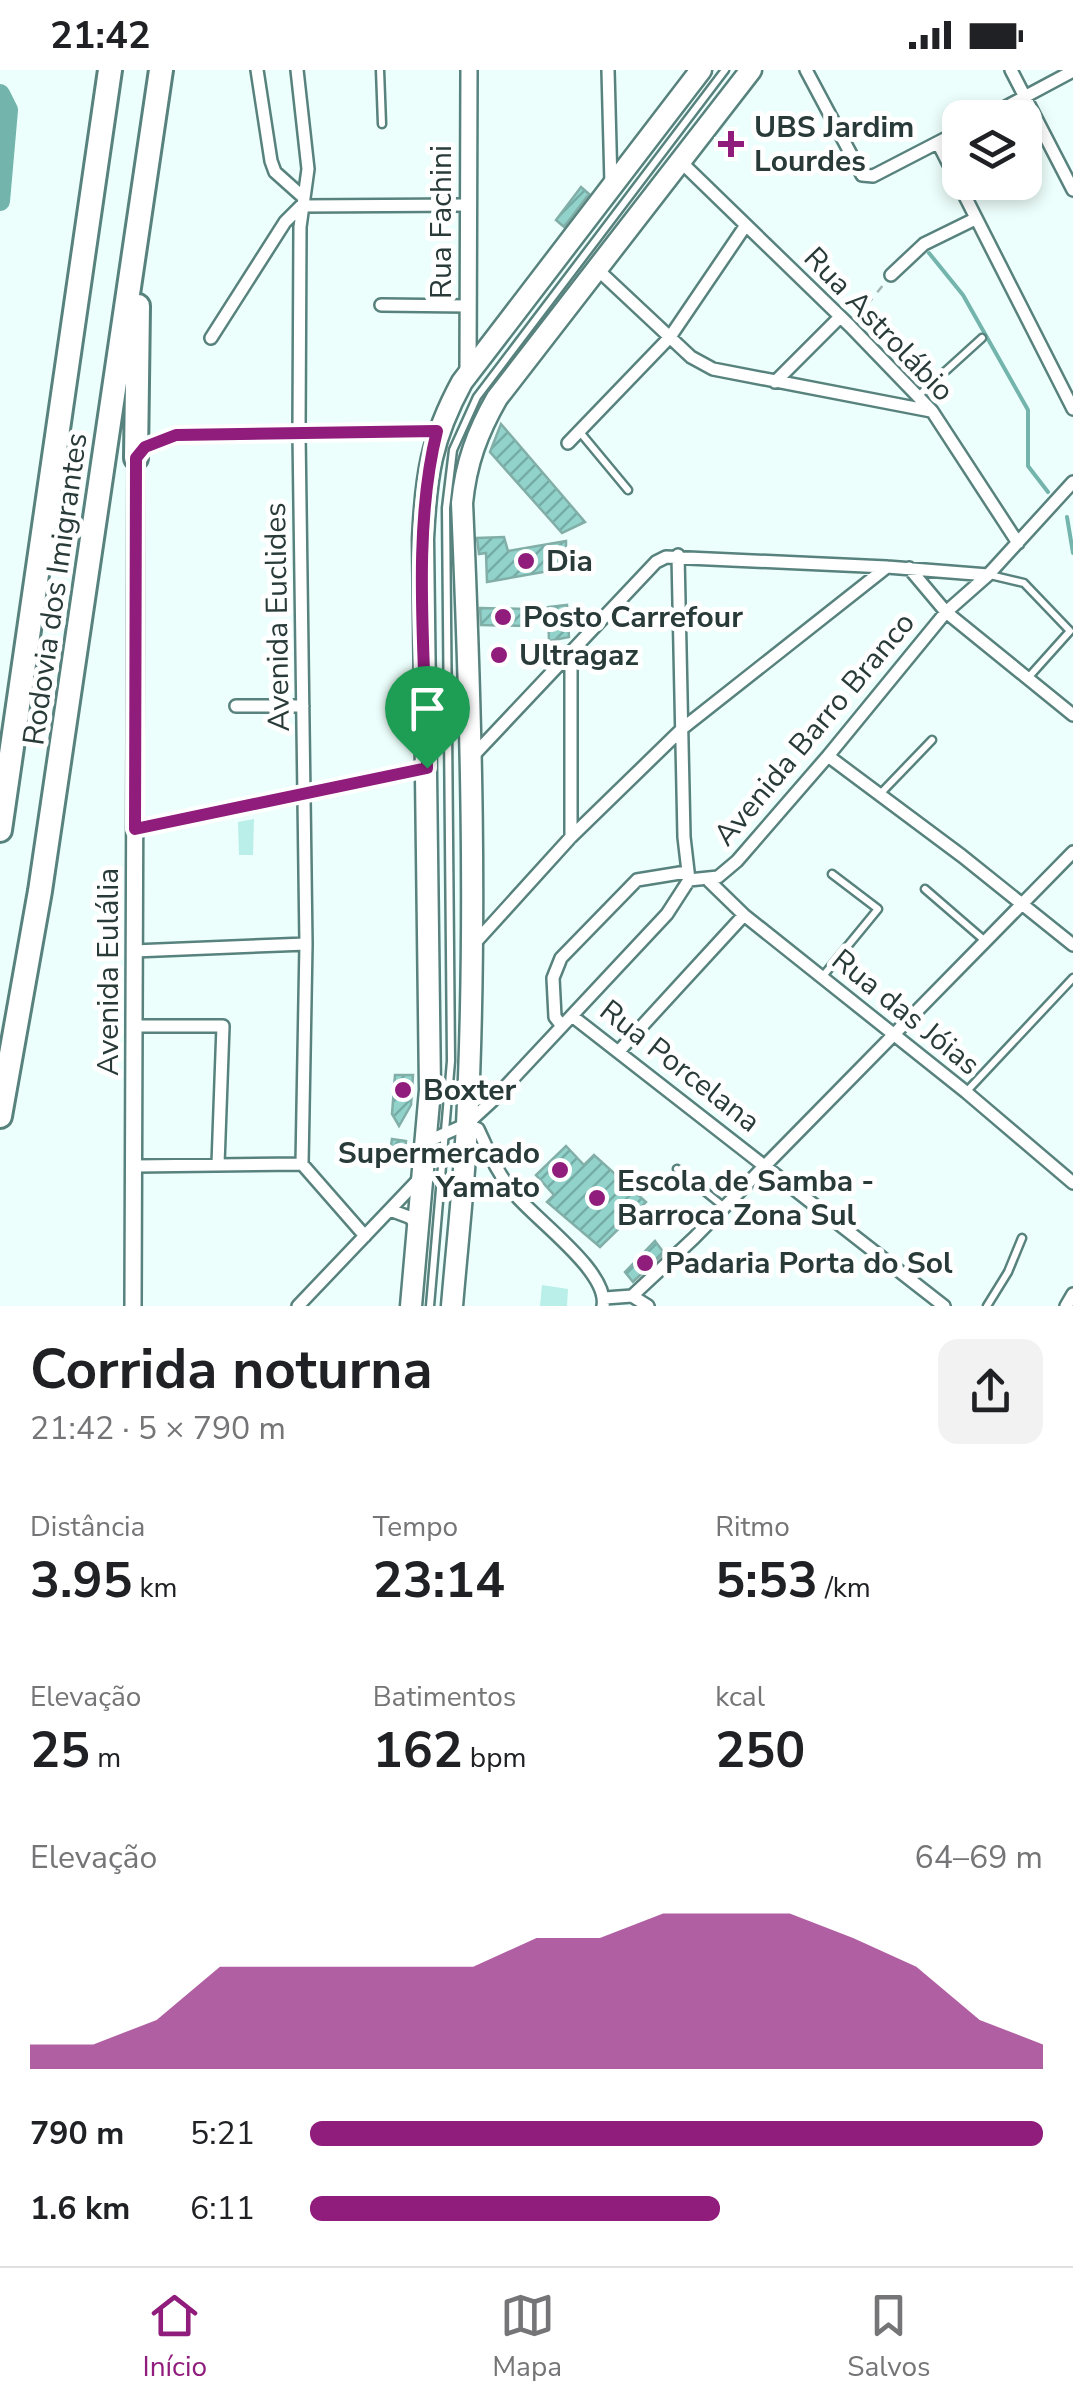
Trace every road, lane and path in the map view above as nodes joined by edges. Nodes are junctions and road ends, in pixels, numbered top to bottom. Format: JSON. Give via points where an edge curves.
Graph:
{"nodes":[{"id":1,"x":110,"y":70,"type":"edge"},
{"id":2,"x":161,"y":70,"type":"edge"},
{"id":3,"x":257,"y":70,"type":"edge"},
{"id":4,"x":297,"y":70,"type":"edge"},
{"id":5,"x":380,"y":70,"type":"edge"},
{"id":6,"x":469,"y":70,"type":"edge"},
{"id":7,"x":608,"y":70,"type":"edge"},
{"id":8,"x":701,"y":70,"type":"edge"},
{"id":9,"x":725,"y":70,"type":"edge"},
{"id":10,"x":751,"y":70,"type":"edge"},
{"id":11,"x":806,"y":70,"type":"edge"},
{"id":12,"x":1011,"y":70,"type":"edge"},
{"id":13,"x":1073,"y":71,"type":"edge"},
{"id":14,"x":1024,"y":96,"type":"junction"},
{"id":15,"x":1017,"y":100,"type":"edge"},
{"id":16,"x":382,"y":124,"type":"dead end"},
{"id":17,"x":942,"y":141,"type":"edge"},
{"id":18,"x":938,"y":143,"type":"junction"},
{"id":19,"x":679,"y":160,"type":"junction"},
{"id":20,"x":611,"y":188,"type":"junction"},
{"id":21,"x":1073,"y":190,"type":"edge"},
{"id":22,"x":302,"y":201,"type":"junction"},
{"id":23,"x":469,"y":204,"type":"junction"},
{"id":24,"x":140,"y":218,"type":"junction"},
{"id":25,"x":975,"y":219,"type":"junction"},
{"id":26,"x":746,"y":225,"type":"junction"},
{"id":27,"x":596,"y":269,"type":"junction"},
{"id":28,"x":891,"y":276,"type":"joint"},
{"id":29,"x":381,"y":305,"type":"dead end"},
{"id":30,"x":468,"y":306,"type":"junction"},
{"id":31,"x":845,"y":321,"type":"junction"},
{"id":32,"x":670,"y":337,"type":"junction"},
{"id":33,"x":211,"y":338,"type":"dead end"},
{"id":34,"x":982,"y":338,"type":"dead end"},
{"id":35,"x":468,"y":374,"type":"junction"},
{"id":36,"x":775,"y":382,"type":"junction"},
{"id":37,"x":917,"y":396,"type":"junction"},
{"id":38,"x":1073,"y":409,"type":"edge"},
{"id":39,"x":932,"y":411,"type":"junction"},
{"id":40,"x":437,"y":431,"type":"junction"},
{"id":41,"x":579,"y":431,"type":"junction"},
{"id":42,"x":299,"y":434,"type":"junction"},
{"id":43,"x":568,"y":443,"type":"dead end"},
{"id":44,"x":136,"y":458,"type":"junction"},
{"id":45,"x":1073,"y":482,"type":"edge"},
{"id":46,"x":628,"y":490,"type":"dead end"},
{"id":47,"x":1018,"y":543,"type":"junction"},
{"id":48,"x":678,"y":556,"type":"junction"},
{"id":49,"x":887,"y":566,"type":"junction"},
{"id":50,"x":908,"y":568,"type":"junction"},
{"id":51,"x":988,"y":575,"type":"junction"},
{"id":52,"x":946,"y":612,"type":"junction"},
{"id":53,"x":571,"y":652,"type":"junction"},
{"id":54,"x":1027,"y":679,"type":"junction"},
{"id":55,"x":236,"y":706,"type":"dead end"},
{"id":56,"x":303,"y":706,"type":"junction"},
{"id":57,"x":1073,"y":715,"type":"edge"},
{"id":58,"x":683,"y":728,"type":"junction"},
{"id":59,"x":932,"y":740,"type":"dead end"},
{"id":60,"x":828,"y":756,"type":"junction"},
{"id":61,"x":472,"y":757,"type":"junction"},
{"id":62,"x":427,"y":768,"type":"junction"},
{"id":63,"x":305,"y":794,"type":"junction"},
{"id":64,"x":880,"y":794,"type":"junction"},
{"id":65,"x":135,"y":829,"type":"junction"},
{"id":66,"x":0,"y":830,"type":"edge"},
{"id":67,"x":571,"y":836,"type":"junction"},
{"id":68,"x":1073,"y":852,"type":"edge"},
{"id":69,"x":832,"y":874,"type":"dead end"},
{"id":70,"x":688,"y":876,"type":"junction"},
{"id":71,"x":709,"y":880,"type":"junction"},
{"id":72,"x":926,"y":890,"type":"dead end"},
{"id":73,"x":1021,"y":904,"type":"junction"},
{"id":74,"x":744,"y":915,"type":"junction"},
{"id":75,"x":985,"y":941,"type":"junction"},
{"id":76,"x":306,"y":944,"type":"junction"},
{"id":77,"x":1073,"y":945,"type":"edge"},
{"id":78,"x":471,"y":948,"type":"junction"},
{"id":79,"x":134,"y":951,"type":"junction"},
{"id":80,"x":822,"y":977,"type":"junction"},
{"id":81,"x":1073,"y":978,"type":"edge"},
{"id":82,"x":572,"y":1016,"type":"junction"},
{"id":83,"x":135,"y":1026,"type":"junction"},
{"id":84,"x":562,"y":1026,"type":"junction"},
{"id":85,"x":895,"y":1034,"type":"junction"},
{"id":86,"x":620,"y":1050,"type":"junction"},
{"id":87,"x":966,"y":1092,"type":"junction"},
{"id":88,"x":0,"y":1116,"type":"edge"},
{"id":89,"x":457,"y":1127,"type":"junction"},
{"id":90,"x":426,"y":1142,"type":"junction"},
{"id":91,"x":218,"y":1164,"type":"junction"},
{"id":92,"x":302,"y":1164,"type":"junction"},
{"id":93,"x":766,"y":1165,"type":"junction"},
{"id":94,"x":136,"y":1166,"type":"junction"},
{"id":95,"x":676,"y":1169,"type":"dead end"},
{"id":96,"x":423,"y":1175,"type":"junction"},
{"id":97,"x":1073,"y":1183,"type":"edge"},
{"id":98,"x":724,"y":1207,"type":"junction"},
{"id":99,"x":390,"y":1210,"type":"junction"},
{"id":100,"x":418,"y":1225,"type":"junction"},
{"id":101,"x":365,"y":1236,"type":"junction"},
{"id":102,"x":1022,"y":1238,"type":"dead end"},
{"id":103,"x":1073,"y":1294,"type":"edge"},
{"id":104,"x":632,"y":1296,"type":"junction"},
{"id":105,"x":604,"y":1302,"type":"edge"},
{"id":106,"x":133,"y":1306,"type":"edge"},
{"id":107,"x":298,"y":1306,"type":"edge"},
{"id":108,"x":410,"y":1306,"type":"edge"},
{"id":109,"x":430,"y":1306,"type":"edge"},
{"id":110,"x":452,"y":1306,"type":"edge"},
{"id":111,"x":648,"y":1306,"type":"edge"},
{"id":112,"x":944,"y":1306,"type":"edge"},
{"id":113,"x":987,"y":1306,"type":"edge"},
{"id":114,"x":1066,"y":1306,"type":"edge"}],
"edges":[{"from":1,"to":66,"type":"highway","name":"Rodovia dos Imigrantes"},
{"from":2,"to":24,"type":"highway","name":"Rodovia dos Imigrantes"},
{"from":3,"to":22,"type":"street","via":[[270,161]]},
{"from":4,"to":22,"type":"street","name":"Avenida Euclides","via":[[308,169]]},
{"from":5,"to":16,"type":"lane"},
{"from":6,"to":23,"type":"street","name":"Rua Fachini"},
{"from":7,"to":20,"type":"street"},
{"from":8,"to":20,"type":"main road"},
{"from":9,"to":89,"type":"lane","via":[[476,396],[453,450],[446,508]]},
{"from":10,"to":19,"type":"main road"},
{"from":11,"to":18,"type":"street","via":[[862,175],[873,176]]},
{"from":12,"to":14,"type":"street"},
{"from":13,"to":14,"type":"street"},
{"from":14,"to":15,"type":"street"},
{"from":14,"to":21,"type":"street"},
{"from":17,"to":18,"type":"street"},
{"from":18,"to":25,"type":"street"},
{"from":19,"to":26,"type":"street","name":"Rua Astrolábio"},
{"from":19,"to":27,"type":"main road"},
{"from":20,"to":35,"type":"main road"},
{"from":22,"to":23,"type":"street"},
{"from":22,"to":33,"type":"street"},
{"from":22,"to":42,"type":"street","name":"Avenida Euclides"},
{"from":23,"to":30,"type":"street","name":"Rua Fachini"},
{"from":24,"to":44,"type":"highway"},
{"from":24,"to":88,"type":"highway","name":"Rodovia dos Imigrantes","via":[[40,892]]},
{"from":25,"to":28,"type":"street","via":[[924,244]]},
{"from":25,"to":38,"type":"street"},
{"from":26,"to":31,"type":"street","name":"Rua Astrolábio"},
{"from":26,"to":32,"type":"street"},
{"from":27,"to":32,"type":"street"},
{"from":27,"to":61,"type":"main road","via":[[497,398],[466,468]]},
{"from":28,"to":31,"type":"path"},
{"from":29,"to":30,"type":"street"},
{"from":30,"to":35,"type":"street","name":"Rua Fachini"},
{"from":31,"to":36,"type":"street"},
{"from":31,"to":37,"type":"street","name":"Rua Astrolábio"},
{"from":32,"to":36,"type":"street","via":[[713,369]]},
{"from":32,"to":41,"type":"street"},
{"from":34,"to":37,"type":"lane"},
{"from":35,"to":40,"type":"main road"},
{"from":36,"to":39,"type":"street"},
{"from":37,"to":39,"type":"street","name":"Rua Astrolábio"},
{"from":39,"to":47,"type":"street","name":"Rua Astrolábio"},
{"from":40,"to":42,"type":"street"},
{"from":40,"to":62,"type":"main road","via":[[423,539]]},
{"from":41,"to":43,"type":"street"},
{"from":41,"to":46,"type":"lane"},
{"from":42,"to":44,"type":"street","via":[[176,435],[145,447]]},
{"from":42,"to":56,"type":"street","name":"Avenida Euclides"},
{"from":44,"to":65,"type":"street","name":"Avenida Eulália"},
{"from":45,"to":47,"type":"street"},
{"from":47,"to":51,"type":"street"},
{"from":48,"to":49,"type":"street"},
{"from":48,"to":53,"type":"street","via":[[656,562]]},
{"from":48,"to":58,"type":"street"},
{"from":49,"to":50,"type":"street"},
{"from":49,"to":58,"type":"street"},
{"from":50,"to":51,"type":"street"},
{"from":50,"to":52,"type":"street"},
{"from":51,"to":52,"type":"street","name":"Avenida Barro Branco"},
{"from":51,"to":54,"type":"lane","via":[[1028,586],[1070,630]]},
{"from":52,"to":54,"type":"street"},
{"from":52,"to":60,"type":"street","name":"Avenida Barro Branco"},
{"from":53,"to":61,"type":"street"},
{"from":53,"to":67,"type":"street"},
{"from":54,"to":57,"type":"street"},
{"from":55,"to":56,"type":"street"},
{"from":56,"to":63,"type":"street","name":"Avenida Euclides"},
{"from":58,"to":67,"type":"street"},
{"from":58,"to":70,"type":"street"},
{"from":59,"to":64,"type":"lane"},
{"from":60,"to":64,"type":"street"},
{"from":60,"to":71,"type":"street","name":"Avenida Barro Branco","via":[[737,861]]},
{"from":61,"to":78,"type":"main road"},
{"from":62,"to":63,"type":"street"},
{"from":62,"to":90,"type":"main road"},
{"from":63,"to":65,"type":"street"},
{"from":63,"to":76,"type":"street","name":"Avenida Euclides"},
{"from":64,"to":73,"type":"street"},
{"from":65,"to":79,"type":"street","name":"Avenida Eulália"},
{"from":67,"to":78,"type":"street"},
{"from":68,"to":73,"type":"street"},
{"from":69,"to":80,"type":"lane","via":[[878,908]]},
{"from":70,"to":71,"type":"street","name":"Avenida Barro Branco"},
{"from":70,"to":82,"type":"street","via":[[667,914]]},
{"from":70,"to":84,"type":"street","name":"Avenida Barro Branco","via":[[637,880],[560,958],[553,978],[555,1018]]},
{"from":71,"to":74,"type":"street","name":"Rua das Jóias"},
{"from":72,"to":75,"type":"lane"},
{"from":73,"to":75,"type":"street"},
{"from":73,"to":77,"type":"street"},
{"from":74,"to":80,"type":"street","name":"Rua das Jóias"},
{"from":74,"to":86,"type":"street"},
{"from":75,"to":85,"type":"street"},
{"from":76,"to":79,"type":"street"},
{"from":76,"to":92,"type":"street","name":"Avenida Euclides"},
{"from":78,"to":89,"type":"main road"},
{"from":79,"to":83,"type":"street","name":"Avenida Eulália"},
{"from":80,"to":85,"type":"street","name":"Rua das Jóias"},
{"from":81,"to":87,"type":"lane"},
{"from":82,"to":84,"type":"street"},
{"from":82,"to":86,"type":"street","name":"Rua Porcelana"},
{"from":83,"to":91,"type":"street","via":[[223,1026]]},
{"from":83,"to":94,"type":"street","name":"Avenida Eulália"},
{"from":84,"to":89,"type":"street"},
{"from":85,"to":87,"type":"street","name":"Rua das Jóias"},
{"from":85,"to":93,"type":"street"},
{"from":86,"to":93,"type":"street","name":"Rua Porcelana"},
{"from":87,"to":97,"type":"street","name":"Rua das Jóias"},
{"from":89,"to":90,"type":"street"},
{"from":89,"to":105,"type":"street","via":[[478,1129],[515,1196],[587,1267]]},
{"from":89,"to":109,"type":"lane"},
{"from":89,"to":110,"type":"main road"},
{"from":90,"to":96,"type":"main road"},
{"from":91,"to":92,"type":"street"},
{"from":91,"to":94,"type":"street"},
{"from":92,"to":101,"type":"street"},
{"from":93,"to":98,"type":"street"},
{"from":93,"to":112,"type":"street","name":"Rua Porcelana"},
{"from":94,"to":106,"type":"street","name":"Avenida Eulália"},
{"from":95,"to":98,"type":"lane"},
{"from":96,"to":99,"type":"street"},
{"from":96,"to":100,"type":"main road"},
{"from":98,"to":104,"type":"street"},
{"from":99,"to":100,"type":"street"},
{"from":99,"to":101,"type":"street"},
{"from":100,"to":108,"type":"main road"},
{"from":101,"to":107,"type":"street"},
{"from":102,"to":113,"type":"lane"},
{"from":103,"to":114,"type":"street"},
{"from":104,"to":105,"type":"street"},
{"from":104,"to":111,"type":"street"}]}
